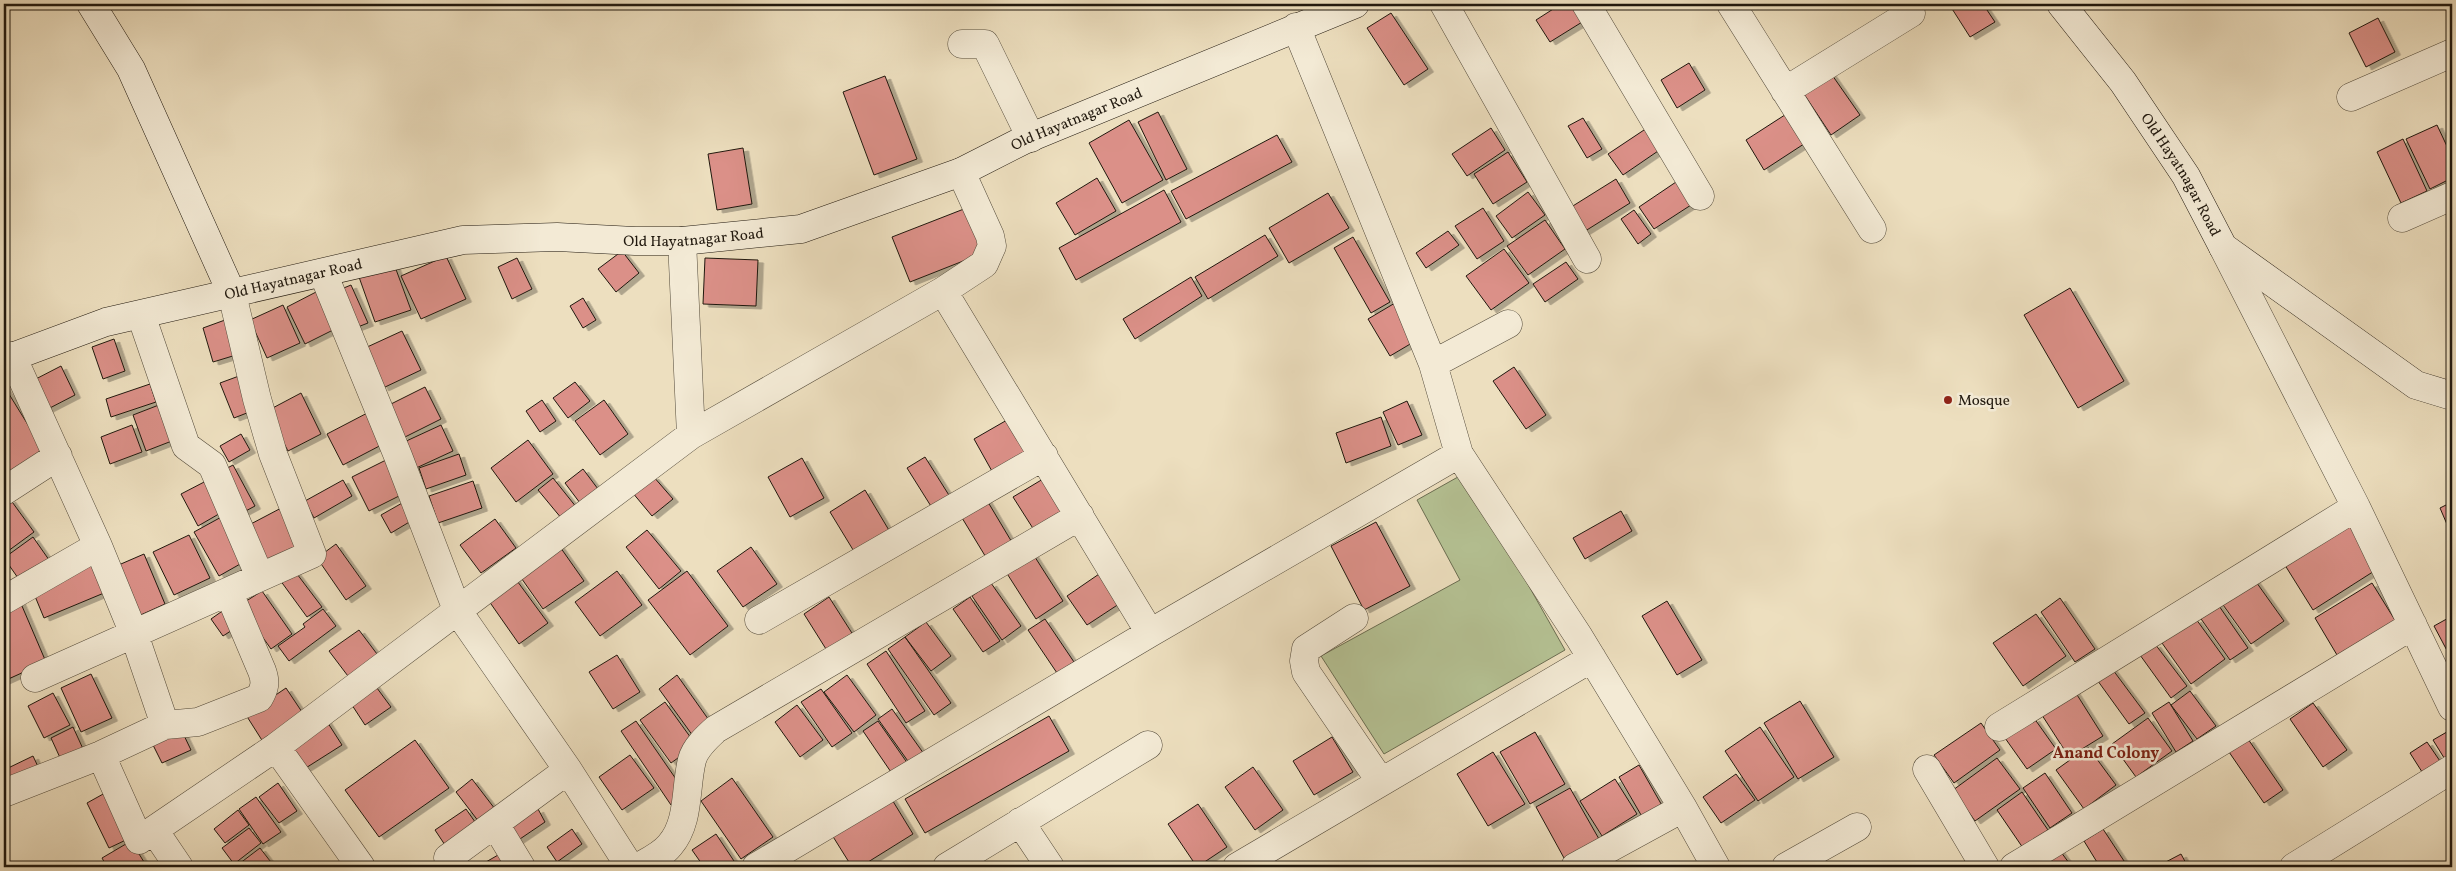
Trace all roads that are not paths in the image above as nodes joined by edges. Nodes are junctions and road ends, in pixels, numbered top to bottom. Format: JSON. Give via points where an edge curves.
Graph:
{"nodes":[{"id":1,"x":91,"y":4,"type":"edge"},
{"id":2,"x":1355,"y":4,"type":"edge"},
{"id":3,"x":1444,"y":4,"type":"edge"},
{"id":4,"x":1586,"y":4,"type":"edge"},
{"id":5,"x":1731,"y":4,"type":"edge"},
{"id":6,"x":2061,"y":4,"type":"edge"},
{"id":7,"x":1322,"y":10,"type":"edge"},
{"id":8,"x":1911,"y":13,"type":"dead end"},
{"id":9,"x":1296,"y":27,"type":"junction"},
{"id":10,"x":962,"y":44,"type":"dead end"},
{"id":11,"x":2452,"y":53,"type":"edge"},
{"id":12,"x":1785,"y":91,"type":"junction"},
{"id":13,"x":2351,"y":97,"type":"dead end"},
{"id":14,"x":1031,"y":138,"type":"junction"},
{"id":15,"x":961,"y":172,"type":"junction"},
{"id":16,"x":1700,"y":196,"type":"dead end"},
{"id":17,"x":2452,"y":196,"type":"edge"},
{"id":18,"x":2402,"y":218,"type":"dead end"},
{"id":19,"x":1872,"y":229,"type":"dead end"},
{"id":20,"x":682,"y":241,"type":"junction"},
{"id":21,"x":2223,"y":247,"type":"junction"},
{"id":22,"x":1587,"y":259,"type":"dead end"},
{"id":23,"x":323,"y":273,"type":"junction"},
{"id":24,"x":943,"y":291,"type":"junction"},
{"id":25,"x":232,"y":294,"type":"junction"},
{"id":26,"x":141,"y":315,"type":"junction"},
{"id":27,"x":1508,"y":324,"type":"dead end"},
{"id":28,"x":8,"y":358,"type":"edge"},
{"id":29,"x":1433,"y":364,"type":"junction"},
{"id":30,"x":2452,"y":396,"type":"edge"},
{"id":31,"x":691,"y":435,"type":"junction"},
{"id":32,"x":1460,"y":454,"type":"junction"},
{"id":33,"x":58,"y":456,"type":"junction"},
{"id":34,"x":1044,"y":456,"type":"junction"},
{"id":35,"x":4,"y":491,"type":"edge"},
{"id":36,"x":2356,"y":506,"type":"junction"},
{"id":37,"x":1080,"y":516,"type":"junction"},
{"id":38,"x":98,"y":546,"type":"junction"},
{"id":39,"x":260,"y":577,"type":"junction"},
{"id":40,"x":229,"y":593,"type":"junction"},
{"id":41,"x":4,"y":600,"type":"edge"},
{"id":42,"x":457,"y":610,"type":"junction"},
{"id":43,"x":1354,"y":618,"type":"dead end"},
{"id":44,"x":759,"y":620,"type":"dead end"},
{"id":45,"x":2413,"y":625,"type":"junction"},
{"id":46,"x":1150,"y":632,"type":"junction"},
{"id":47,"x":134,"y":634,"type":"junction"},
{"id":48,"x":1592,"y":658,"type":"junction"},
{"id":49,"x":35,"y":678,"type":"dead end"},
{"id":50,"x":2452,"y":707,"type":"edge"},
{"id":51,"x":165,"y":725,"type":"junction"},
{"id":52,"x":1999,"y":727,"type":"dead end"},
{"id":53,"x":1148,"y":745,"type":"dead end"},
{"id":54,"x":276,"y":746,"type":"junction"},
{"id":55,"x":101,"y":755,"type":"junction"},
{"id":56,"x":1927,"y":769,"type":"dead end"},
{"id":57,"x":2452,"y":769,"type":"edge"},
{"id":58,"x":568,"y":770,"type":"junction"},
{"id":59,"x":1380,"y":782,"type":"junction"},
{"id":60,"x":4,"y":793,"type":"edge"},
{"id":61,"x":1683,"y":808,"type":"junction"},
{"id":62,"x":1020,"y":822,"type":"junction"},
{"id":63,"x":495,"y":824,"type":"junction"},
{"id":64,"x":1858,"y":827,"type":"dead end"},
{"id":65,"x":154,"y":830,"type":"junction"},
{"id":66,"x":448,"y":858,"type":"dead end"},
{"id":67,"x":179,"y":867,"type":"edge"},
{"id":68,"x":361,"y":867,"type":"edge"},
{"id":69,"x":521,"y":867,"type":"edge"},
{"id":70,"x":630,"y":867,"type":"edge"},
{"id":71,"x":638,"y":867,"type":"edge"},
{"id":72,"x":756,"y":867,"type":"edge"},
{"id":73,"x":947,"y":867,"type":"edge"},
{"id":74,"x":1050,"y":867,"type":"edge"},
{"id":75,"x":1237,"y":867,"type":"edge"},
{"id":76,"x":1575,"y":867,"type":"edge"},
{"id":77,"x":1716,"y":867,"type":"edge"},
{"id":78,"x":1786,"y":867,"type":"edge"},
{"id":79,"x":1985,"y":867,"type":"edge"},
{"id":80,"x":2014,"y":867,"type":"edge"},
{"id":81,"x":2294,"y":867,"type":"edge"}],
"edges":[{"from":1,"to":25,"type":"street","via":[[131,69]]},
{"from":2,"to":7,"type":"street","name":"Old Hayatnagar Road"},
{"from":3,"to":22,"type":"street"},
{"from":4,"to":16,"type":"street"},
{"from":5,"to":12,"type":"street"},
{"from":6,"to":21,"type":"street","name":"Old Hayatnagar Road","via":[[2123,82],[2186,176]]},
{"from":7,"to":9,"type":"street","name":"Old Hayatnagar Road"},
{"from":8,"to":12,"type":"street"},
{"from":9,"to":14,"type":"street","name":"Old Hayatnagar Road"},
{"from":9,"to":29,"type":"street"},
{"from":10,"to":14,"type":"street","via":[[985,44]]},
{"from":11,"to":13,"type":"street"},
{"from":12,"to":19,"type":"street"},
{"from":14,"to":15,"type":"street","name":"Old Hayatnagar Road"},
{"from":15,"to":20,"type":"street","name":"Old Hayatnagar Road","via":[[801,229]]},
{"from":15,"to":24,"type":"street","via":[[992,246],[984,264]]},
{"from":17,"to":18,"type":"street"},
{"from":20,"to":23,"type":"street","name":"Old Hayatnagar Road","via":[[557,237],[464,240]]},
{"from":20,"to":31,"type":"street"},
{"from":21,"to":30,"type":"street","name":"Old Hayatnagar Road","via":[[2416,385]]},
{"from":21,"to":36,"type":"street"},
{"from":23,"to":25,"type":"street","name":"Old Hayatnagar Road"},
{"from":23,"to":42,"type":"street"},
{"from":24,"to":31,"type":"street"},
{"from":24,"to":34,"type":"street"},
{"from":25,"to":26,"type":"street","name":"Old Hayatnagar Road"},
{"from":25,"to":39,"type":"street","via":[[273,454],[312,554]]},
{"from":26,"to":28,"type":"street","name":"Old Hayatnagar Road","via":[[106,322]]},
{"from":26,"to":39,"type":"street","via":[[186,446],[212,466]]},
{"from":27,"to":29,"type":"street"},
{"from":28,"to":33,"type":"street"},
{"from":29,"to":32,"type":"street"},
{"from":31,"to":42,"type":"street"},
{"from":32,"to":46,"type":"street"},
{"from":32,"to":48,"type":"street"},
{"from":33,"to":35,"type":"street"},
{"from":33,"to":38,"type":"street"},
{"from":34,"to":37,"type":"street"},
{"from":34,"to":44,"type":"street"},
{"from":36,"to":45,"type":"street"},
{"from":36,"to":52,"type":"street"},
{"from":37,"to":46,"type":"street"},
{"from":37,"to":71,"type":"street","via":[[716,729],[692,758],[687,798],[677,836],[664,851]]},
{"from":38,"to":41,"type":"street"},
{"from":38,"to":47,"type":"street"},
{"from":39,"to":40,"type":"street"},
{"from":40,"to":47,"type":"street"},
{"from":40,"to":51,"type":"street","via":[[266,682],[264,690],[259,698],[198,722]]},
{"from":42,"to":54,"type":"street"},
{"from":42,"to":58,"type":"street"},
{"from":43,"to":59,"type":"street","via":[[1306,649],[1304,661],[1306,672]]},
{"from":45,"to":50,"type":"street"},
{"from":45,"to":80,"type":"street"},
{"from":46,"to":72,"type":"street"},
{"from":47,"to":49,"type":"street"},
{"from":47,"to":51,"type":"street"},
{"from":48,"to":59,"type":"street"},
{"from":48,"to":61,"type":"street"},
{"from":51,"to":55,"type":"street"},
{"from":53,"to":62,"type":"street"},
{"from":54,"to":65,"type":"street"},
{"from":54,"to":68,"type":"street"},
{"from":55,"to":60,"type":"street"},
{"from":55,"to":65,"type":"street","via":[[139,840]]},
{"from":56,"to":79,"type":"street"},
{"from":57,"to":81,"type":"street"},
{"from":58,"to":63,"type":"street"},
{"from":58,"to":70,"type":"street"},
{"from":59,"to":75,"type":"street"},
{"from":61,"to":76,"type":"street"},
{"from":61,"to":77,"type":"street"},
{"from":62,"to":73,"type":"street"},
{"from":62,"to":74,"type":"street"},
{"from":63,"to":66,"type":"street"},
{"from":63,"to":69,"type":"street"},
{"from":64,"to":78,"type":"street"},
{"from":65,"to":67,"type":"street"}]}
